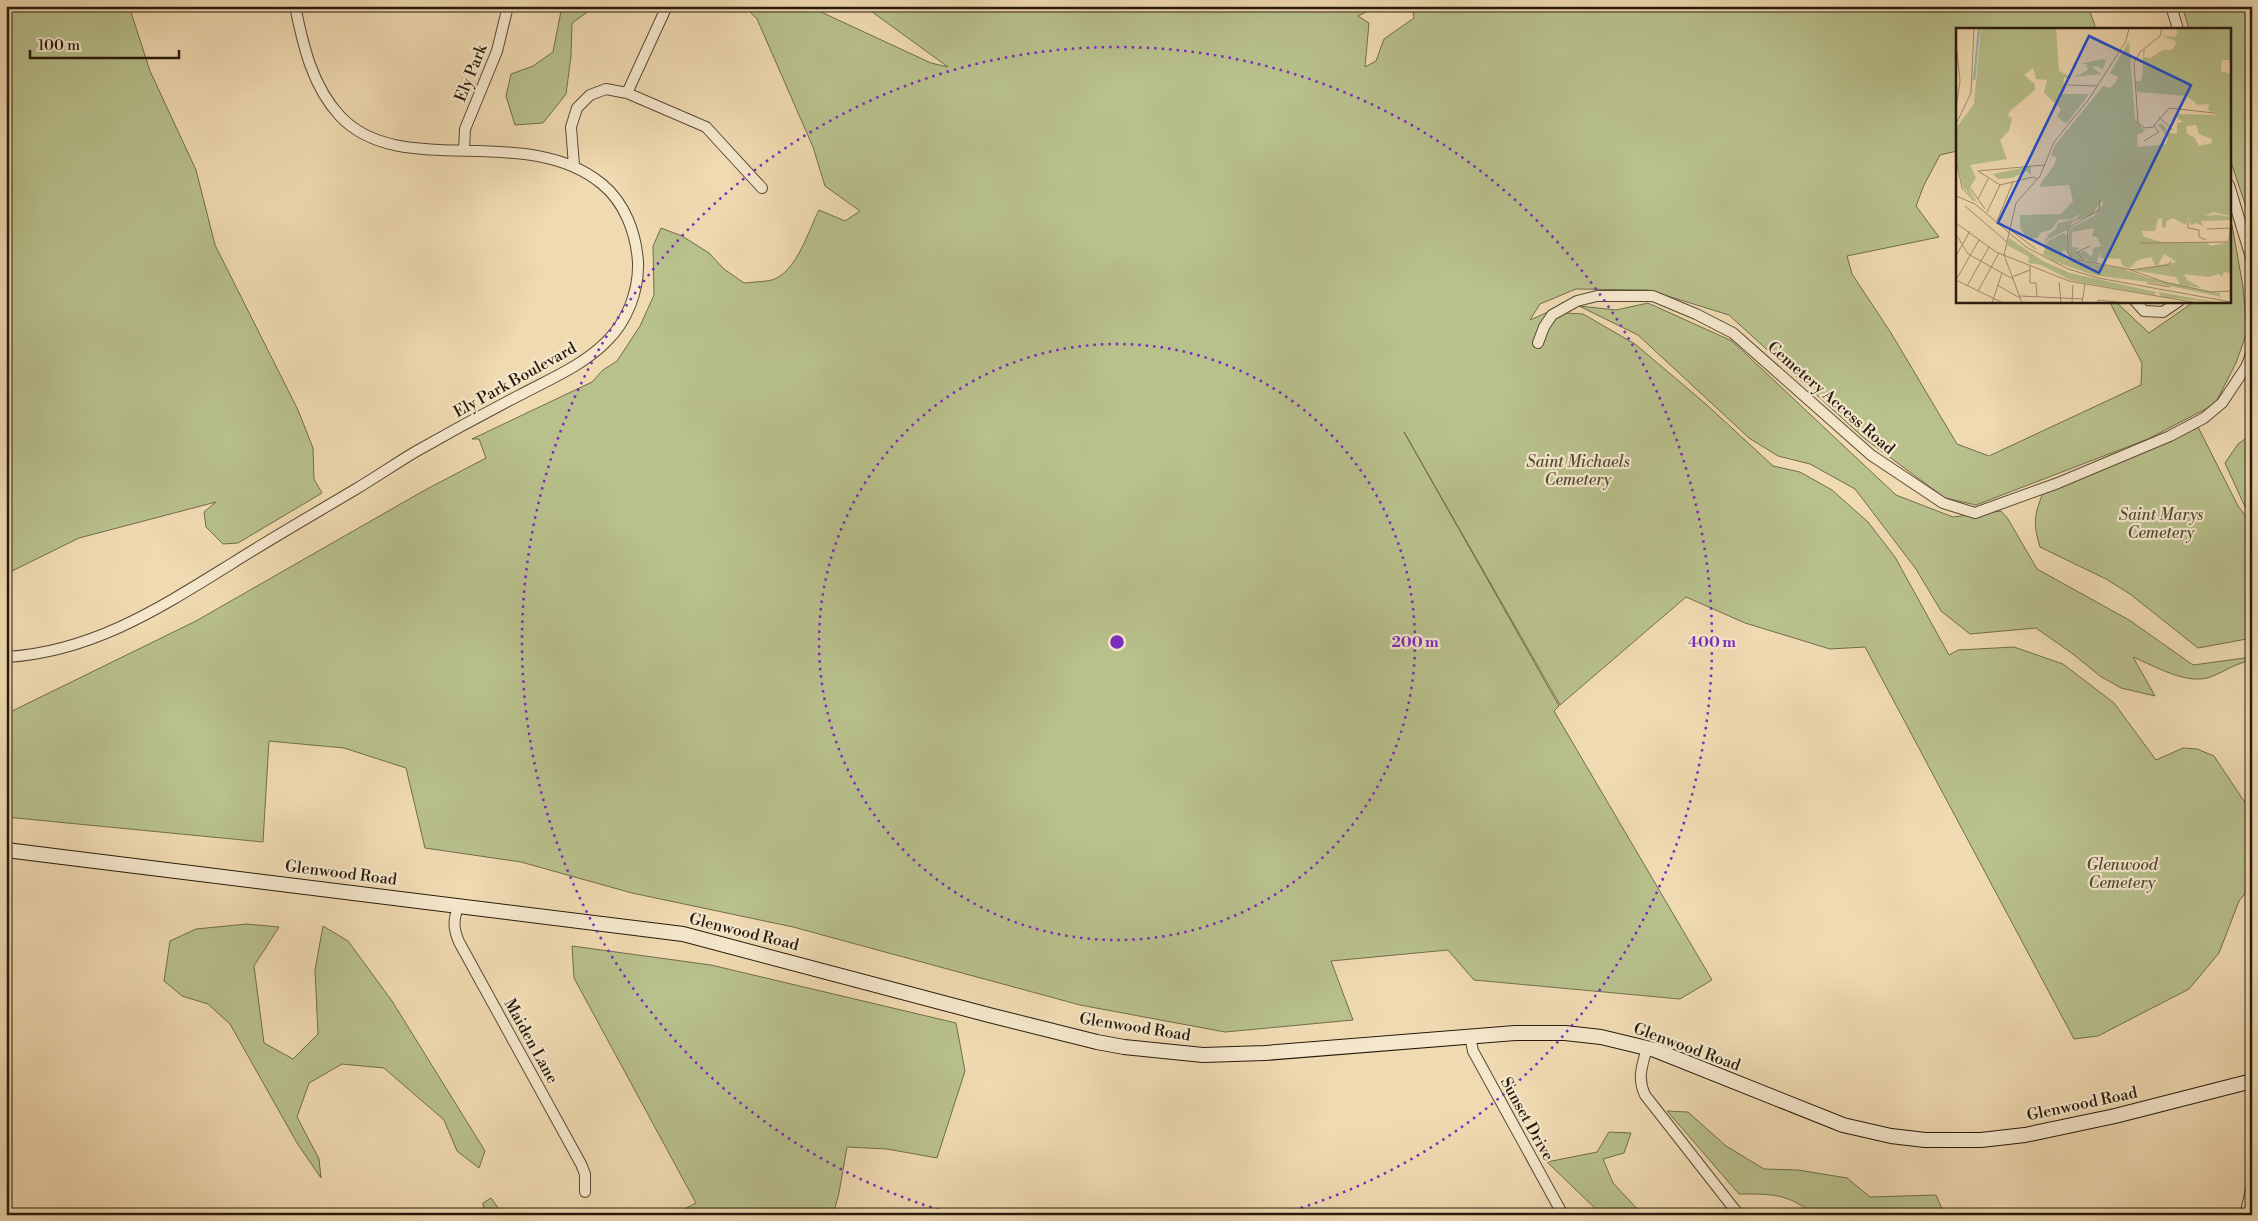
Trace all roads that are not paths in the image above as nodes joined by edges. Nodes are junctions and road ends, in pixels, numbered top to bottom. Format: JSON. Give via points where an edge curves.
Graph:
{"nodes":[{"id":1,"x":295,"y":6,"type":"edge"},
{"id":2,"x":508,"y":6,"type":"edge"},
{"id":3,"x":667,"y":6,"type":"edge"},
{"id":4,"x":2170,"y":6,"type":"edge"},
{"id":5,"x":2178,"y":28,"type":"edge"},
{"id":6,"x":627,"y":93,"type":"junction"},
{"id":7,"x":464,"y":150,"type":"junction"},
{"id":8,"x":574,"y":166,"type":"junction"},
{"id":9,"x":762,"y":188,"type":"dead end"},
{"id":10,"x":2230,"y":188,"type":"edge"},
{"id":11,"x":2252,"y":261,"type":"edge"},
{"id":12,"x":2136,"y":302,"type":"edge"},
{"id":13,"x":2178,"y":302,"type":"edge"},
{"id":14,"x":1538,"y":343,"type":"dead end"},
{"id":15,"x":2252,"y":352,"type":"edge"},
{"id":16,"x":6,"y":657,"type":"edge"},
{"id":17,"x":6,"y":850,"type":"edge"},
{"id":18,"x":460,"y":905,"type":"junction"},
{"id":19,"x":1470,"y":1036,"type":"junction"},
{"id":20,"x":1647,"y":1048,"type":"junction"},
{"id":21,"x":2252,"y":1081,"type":"edge"},
{"id":22,"x":2252,"y":1186,"type":"edge"},
{"id":23,"x":585,"y":1192,"type":"dead end"},
{"id":24,"x":1562,"y":1215,"type":"edge"},
{"id":25,"x":1739,"y":1215,"type":"edge"},
{"id":26,"x":2246,"y":1215,"type":"edge"}],
"edges":[{"from":1,"to":7,"type":"street","name":"Ely Park Boulevard","via":[[312,72],[324,97],[341,117],[364,134],[389,144]]},
{"from":2,"to":7,"type":"street","name":"Ely Park","via":[[497,51],[465,129]]},
{"from":3,"to":6,"type":"street"},
{"from":4,"to":5,"type":"street"},
{"from":6,"to":8,"type":"street","via":[[606,89],[590,95],[577,108],[571,127]]},
{"from":6,"to":9,"type":"street","via":[[706,127]]},
{"from":7,"to":8,"type":"street","name":"Ely Park Boulevard","via":[[538,154]]},
{"from":8,"to":16,"type":"street","name":"Ely Park Boulevard","via":[[609,190],[622,206],[635,237],[636,290],[627,315],[607,342],[578,365],[417,451],[134,622],[98,638],[52,652]]},
{"from":10,"to":11,"type":"street"},
{"from":12,"to":13,"type":"street","via":[[2144,311],[2163,312]]},
{"from":14,"to":15,"type":"street","name":"Cemetery Access Road","via":[[1552,315],[1577,301],[1597,296],[1653,296],[1733,333],[1871,455],[1942,503],[1975,513],[2058,483],[2204,418],[2222,403]]},
{"from":17,"to":18,"type":"street","name":"Glenwood Road"},
{"from":18,"to":19,"type":"street","name":"Glenwood Road","via":[[684,934],[997,1017],[1124,1047],[1203,1055],[1265,1054]]},
{"from":18,"to":23,"type":"street","name":"Maiden Lane","via":[[454,928],[459,942],[582,1164]]},
{"from":19,"to":20,"type":"street","name":"Glenwood Road","via":[[1515,1032],[1565,1033],[1601,1037]]},
{"from":19,"to":24,"type":"street","name":"Sunset Drive","via":[[1473,1051]]},
{"from":20,"to":21,"type":"street","name":"Glenwood Road","via":[[1844,1124],[1890,1136],[1925,1140],[1981,1140],[2025,1135]]},
{"from":20,"to":25,"type":"street","via":[[1640,1074],[1640,1085],[1645,1095]]},
{"from":22,"to":26,"type":"street"}]}
